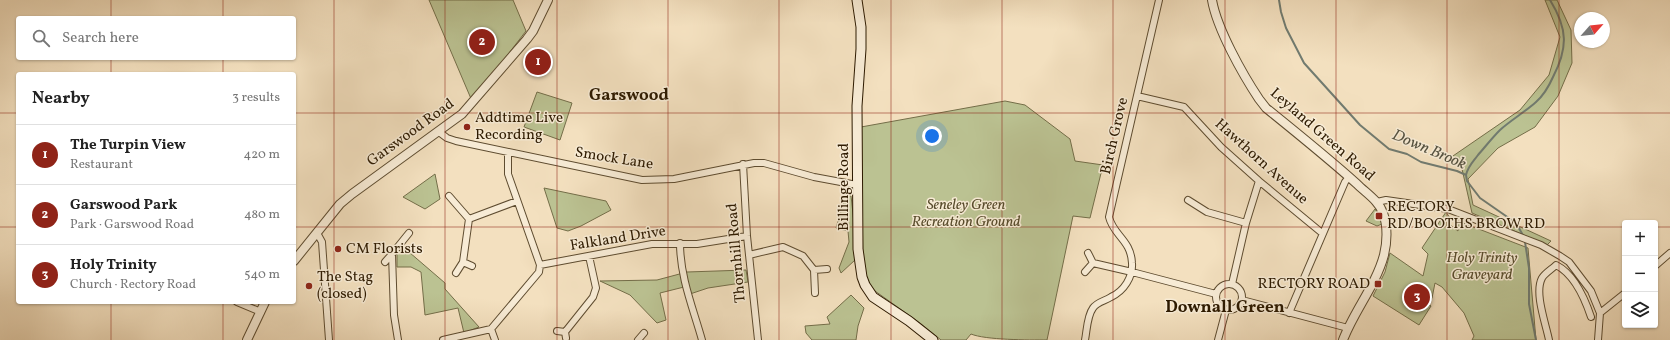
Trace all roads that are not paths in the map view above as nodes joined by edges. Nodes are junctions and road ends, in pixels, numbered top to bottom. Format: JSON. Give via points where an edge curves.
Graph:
{"nodes":[{"id":1,"x":548,"y":0,"type":"edge"},
{"id":2,"x":857,"y":0,"type":"edge"},
{"id":3,"x":1159,"y":0,"type":"edge"},
{"id":4,"x":1212,"y":0,"type":"edge"},
{"id":5,"x":1138,"y":96,"type":"junction"},
{"id":6,"x":439,"y":132,"type":"junction"},
{"id":7,"x":508,"y":153,"type":"junction"},
{"id":8,"x":743,"y":164,"type":"junction"},
{"id":9,"x":1349,"y":177,"type":"junction"},
{"id":10,"x":1259,"y":182,"type":"junction"},
{"id":11,"x":858,"y":185,"type":"junction"},
{"id":12,"x":450,"y":196,"type":"dead end"},
{"id":13,"x":1188,"y":200,"type":"dead end"},
{"id":14,"x":517,"y":201,"type":"junction"},
{"id":15,"x":1377,"y":202,"type":"junction"},
{"id":16,"x":469,"y":219,"type":"junction"},
{"id":17,"x":1246,"y":223,"type":"junction"},
{"id":18,"x":316,"y":233,"type":"junction"},
{"id":19,"x":409,"y":233,"type":"dead end"},
{"id":20,"x":1322,"y":233,"type":"junction"},
{"id":21,"x":747,"y":236,"type":"junction"},
{"id":22,"x":680,"y":243,"type":"junction"},
{"id":23,"x":1088,"y":253,"type":"dead end"},
{"id":24,"x":1670,"y":253,"type":"edge"},
{"id":25,"x":392,"y":254,"type":"junction"},
{"id":26,"x":749,"y":255,"type":"junction"},
{"id":27,"x":590,"y":256,"type":"junction"},
{"id":28,"x":296,"y":258,"type":"edge"},
{"id":29,"x":385,"y":262,"type":"dead end"},
{"id":30,"x":464,"y":262,"type":"junction"},
{"id":31,"x":1658,"y":263,"type":"edge"},
{"id":32,"x":1093,"y":264,"type":"junction"},
{"id":33,"x":540,"y":265,"type":"junction"},
{"id":34,"x":472,"y":266,"type":"dead end"},
{"id":35,"x":827,"y":269,"type":"dead end"},
{"id":36,"x":814,"y":270,"type":"junction"},
{"id":37,"x":1085,"y":272,"type":"dead end"},
{"id":38,"x":1132,"y":272,"type":"junction"},
{"id":39,"x":456,"y":273,"type":"dead end"},
{"id":40,"x":1580,"y":276,"type":"junction"},
{"id":41,"x":1573,"y":282,"type":"junction"},
{"id":42,"x":1232,"y":284,"type":"junction"},
{"id":43,"x":815,"y":293,"type":"dead end"},
{"id":44,"x":1216,"y":294,"type":"junction"},
{"id":45,"x":1622,"y":295,"type":"edge"},
{"id":46,"x":1242,"y":300,"type":"junction"},
{"id":47,"x":242,"y":304,"type":"edge"},
{"id":48,"x":264,"y":304,"type":"edge"},
{"id":49,"x":1226,"y":310,"type":"junction"},
{"id":50,"x":260,"y":312,"type":"junction"},
{"id":51,"x":1289,"y":313,"type":"junction"},
{"id":52,"x":1600,"y":313,"type":"junction"},
{"id":53,"x":1591,"y":317,"type":"dead end"},
{"id":54,"x":1348,"y":328,"type":"junction"},
{"id":55,"x":491,"y":329,"type":"junction"},
{"id":56,"x":557,"y":331,"type":"dead end"},
{"id":57,"x":644,"y":333,"type":"dead end"},
{"id":58,"x":247,"y":340,"type":"edge"},
{"id":59,"x":329,"y":340,"type":"edge"},
{"id":60,"x":398,"y":340,"type":"edge"},
{"id":61,"x":443,"y":340,"type":"edge"},
{"id":62,"x":495,"y":340,"type":"edge"},
{"id":63,"x":638,"y":340,"type":"edge"},
{"id":64,"x":702,"y":340,"type":"edge"},
{"id":65,"x":758,"y":340,"type":"edge"},
{"id":66,"x":933,"y":340,"type":"edge"},
{"id":67,"x":1085,"y":340,"type":"edge"},
{"id":68,"x":1218,"y":340,"type":"edge"},
{"id":69,"x":1343,"y":340,"type":"edge"},
{"id":70,"x":1549,"y":340,"type":"edge"},
{"id":71,"x":1598,"y":340,"type":"edge"}],
"edges":[{"from":1,"to":6,"type":"street","name":"Garswood Road","via":[[533,31],[462,114]]},
{"from":2,"to":11,"type":"main road","name":"Billinge Road","via":[[861,27]]},
{"from":3,"to":5,"type":"street","name":"Birch Grove"},
{"from":4,"to":9,"type":"street","name":"Leyland Green Road","via":[[1224,36],[1259,99],[1266,108]]},
{"from":5,"to":10,"type":"street","name":"Hawthorn Avenue","via":[[1184,107],[1221,147]]},
{"from":5,"to":38,"type":"street","name":"Birch Grove","via":[[1109,217],[1114,229],[1128,246]]},
{"from":6,"to":7,"type":"street","name":"Smock Lane","via":[[456,142]]},
{"from":6,"to":18,"type":"street","name":"Garswood Road","via":[[352,194],[340,204]]},
{"from":7,"to":8,"type":"street","name":"Smock Lane","via":[[642,180],[674,179]]},
{"from":7,"to":14,"type":"street","via":[[508,174]]},
{"from":8,"to":11,"type":"street","name":"Smock Lane","via":[[764,163],[814,177]]},
{"from":8,"to":21,"type":"street","name":"Thornhill Road"},
{"from":9,"to":15,"type":"street","name":"Leyland Green Road"},
{"from":9,"to":20,"type":"street"},
{"from":10,"to":17,"type":"street"},
{"from":10,"to":20,"type":"street","name":"Hawthorn Avenue"},
{"from":11,"to":66,"type":"main road","name":"Billinge Road","via":[[859,262],[865,285],[878,300]]},
{"from":12,"to":16,"type":"street"},
{"from":13,"to":17,"type":"street","via":[[1206,212]]},
{"from":14,"to":16,"type":"street"},
{"from":14,"to":33,"type":"street"},
{"from":15,"to":40,"type":"street","via":[[1386,200],[1448,209],[1541,245],[1569,262]]},
{"from":15,"to":54,"type":"street","via":[[1386,225],[1384,255],[1378,274]]},
{"from":16,"to":30,"type":"street"},
{"from":17,"to":42,"type":"street"},
{"from":18,"to":28,"type":"street","name":"Garswood Road"},
{"from":18,"to":59,"type":"street","via":[[322,242]]},
{"from":19,"to":25,"type":"street"},
{"from":20,"to":51,"type":"street"},
{"from":21,"to":22,"type":"street","name":"Falkland Drive","via":[[697,244]]},
{"from":21,"to":26,"type":"street","name":"Thornhill Road"},
{"from":22,"to":27,"type":"street","name":"Falkland Drive","via":[[652,244]]},
{"from":22,"to":64,"type":"street","via":[[683,275]]},
{"from":23,"to":32,"type":"street"},
{"from":24,"to":31,"type":"street"},
{"from":25,"to":29,"type":"street"},
{"from":25,"to":60,"type":"street","via":[[394,315]]},
{"from":26,"to":36,"type":"street","via":[[783,247],[803,256]]},
{"from":26,"to":65,"type":"street","name":"Thornhill Road"},
{"from":27,"to":33,"type":"street","name":"Falkland Drive"},
{"from":27,"to":56,"type":"street","via":[[595,293],[565,335]]},
{"from":30,"to":34,"type":"street"},
{"from":30,"to":39,"type":"street"},
{"from":32,"to":37,"type":"street"},
{"from":32,"to":38,"type":"street"},
{"from":33,"to":55,"type":"street","via":[[539,272]]},
{"from":35,"to":36,"type":"street"},
{"from":36,"to":43,"type":"street"},
{"from":38,"to":44,"type":"street"},
{"from":38,"to":67,"type":"street","via":[[1120,291],[1092,308]]},
{"from":40,"to":41,"type":"street"},
{"from":40,"to":52,"type":"street","via":[[1591,291]]},
{"from":41,"to":53,"type":"street","via":[[1586,302]]},
{"from":41,"to":70,"type":"street","via":[[1563,269],[1556,265],[1542,278],[1539,288]]},
{"from":42,"to":44,"type":"street","via":[[1224,284]]},
{"from":42,"to":46,"type":"street","via":[[1242,292]]},
{"from":44,"to":49,"type":"street","via":[[1217,302]]},
{"from":45,"to":52,"type":"street"},
{"from":46,"to":49,"type":"street","via":[[1234,309]]},
{"from":46,"to":51,"type":"street"},
{"from":47,"to":50,"type":"street"},
{"from":48,"to":50,"type":"street"},
{"from":49,"to":68,"type":"street"},
{"from":50,"to":58,"type":"street"},
{"from":51,"to":54,"type":"street"},
{"from":52,"to":71,"type":"street"},
{"from":54,"to":69,"type":"street"},
{"from":55,"to":61,"type":"street"},
{"from":55,"to":62,"type":"street"},
{"from":57,"to":63,"type":"street"}]}
